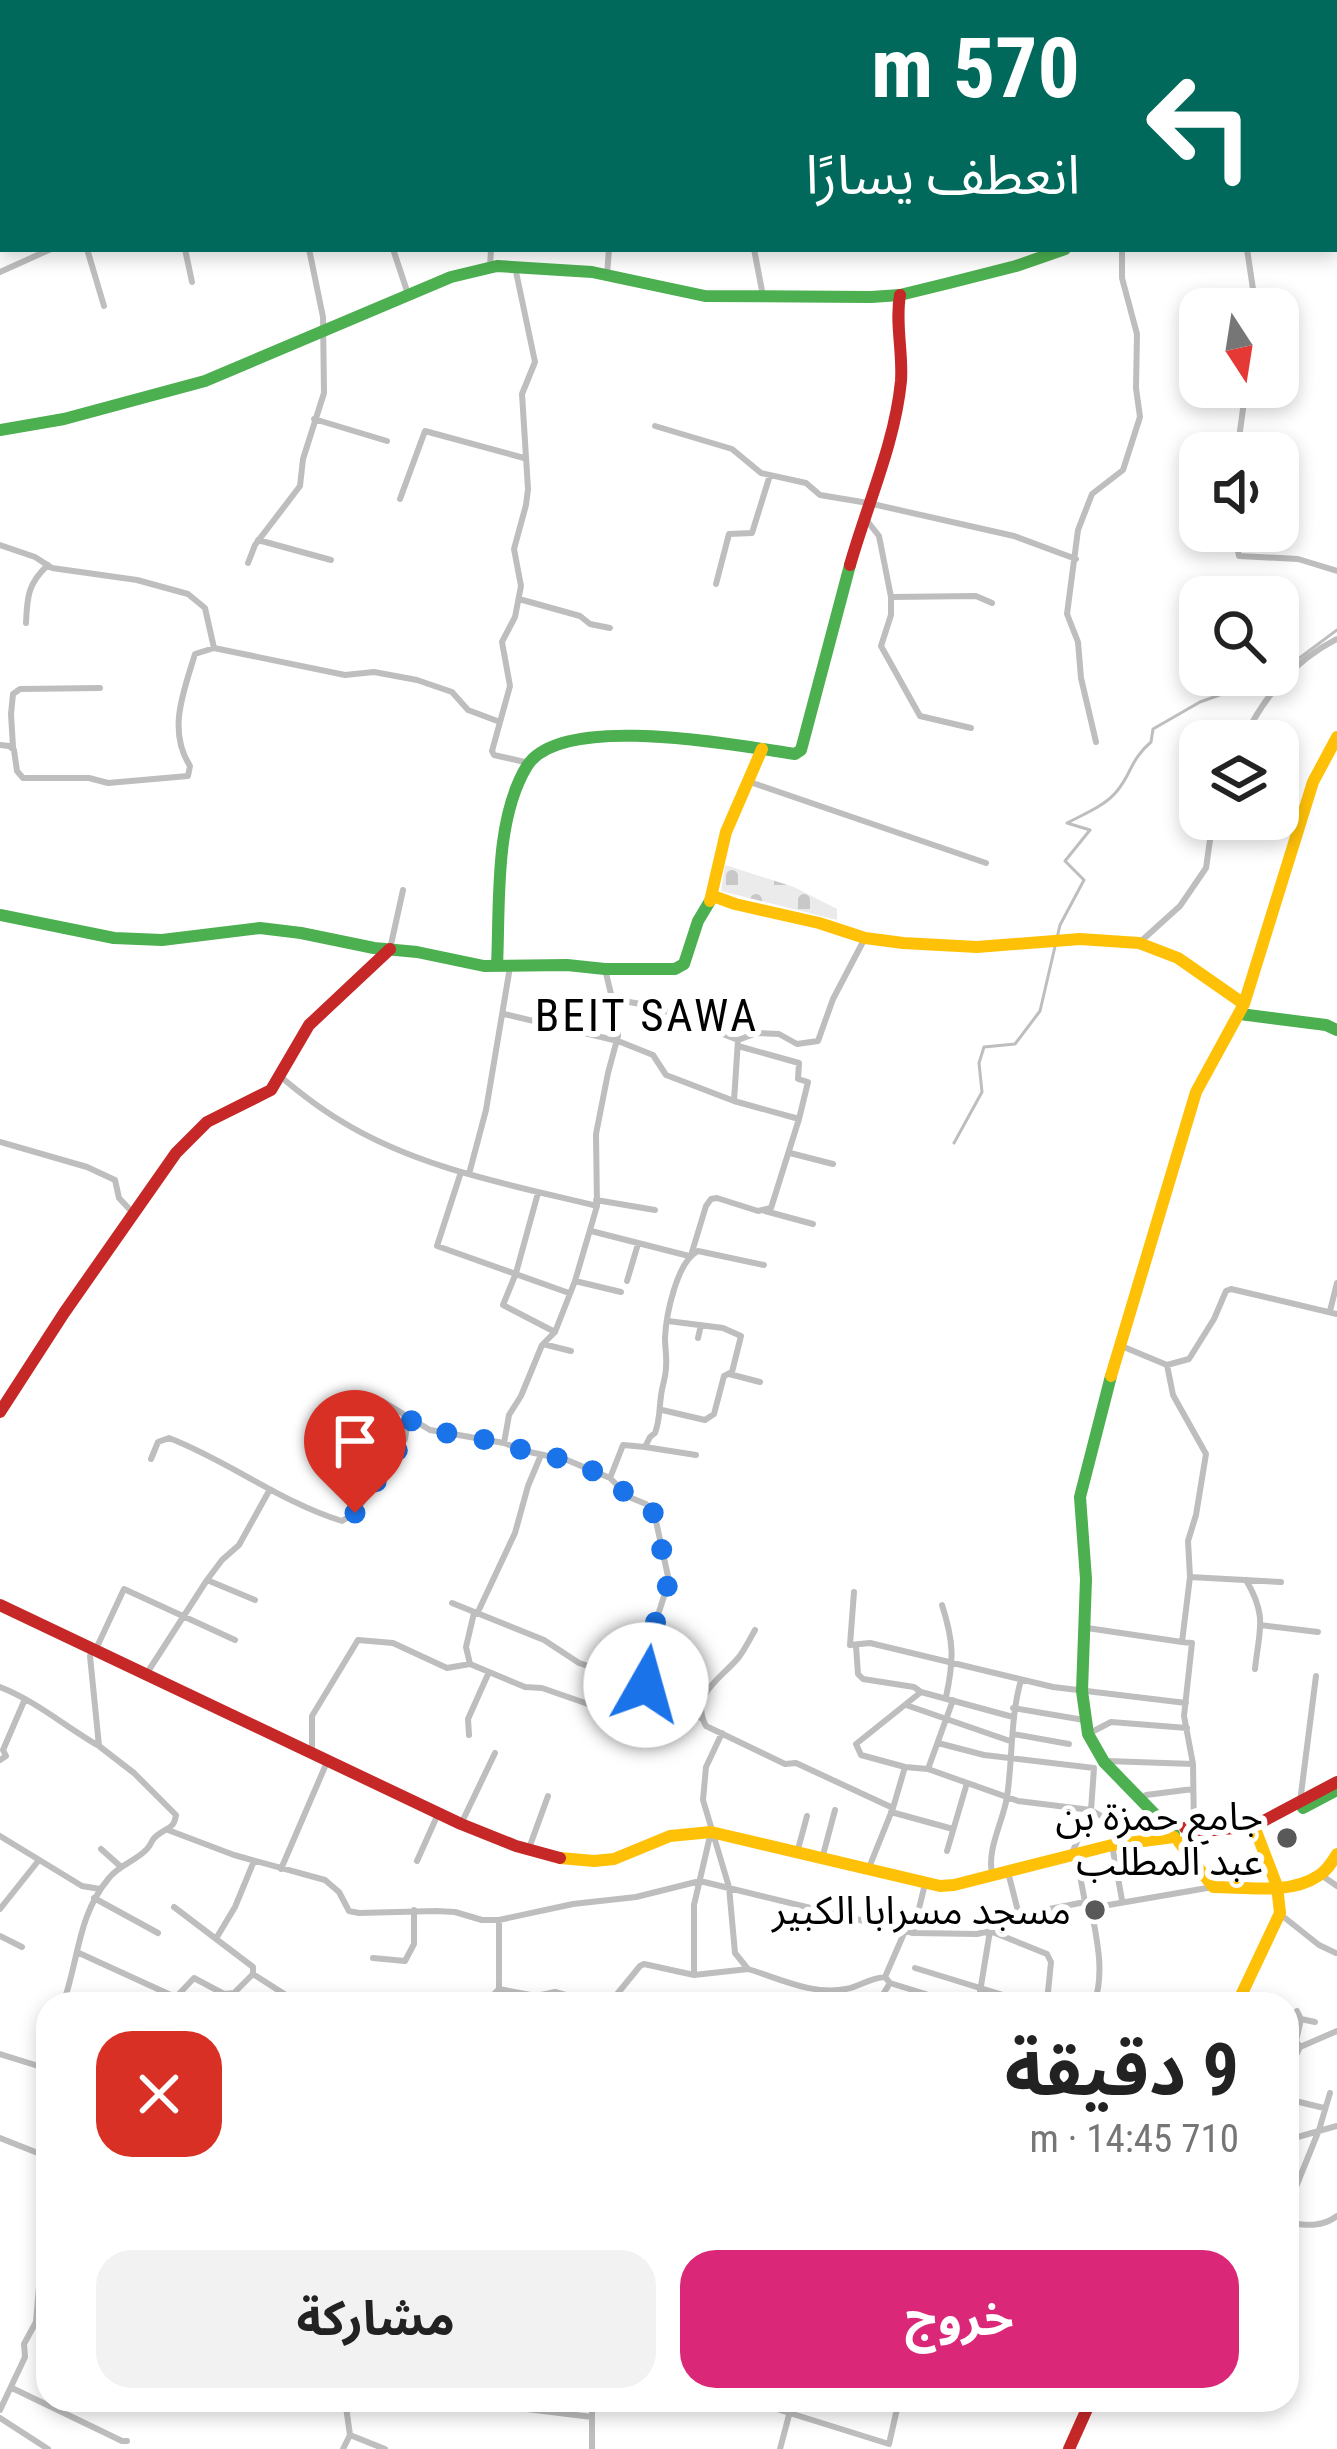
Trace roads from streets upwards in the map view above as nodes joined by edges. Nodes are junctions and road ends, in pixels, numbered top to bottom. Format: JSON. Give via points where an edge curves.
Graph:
{"nodes":[{"id":1,"x":44,"y":252,"type":"edge"},
{"id":2,"x":87,"y":252,"type":"edge"},
{"id":3,"x":186,"y":252,"type":"edge"},
{"id":4,"x":310,"y":252,"type":"edge"},
{"id":5,"x":394,"y":252,"type":"edge"},
{"id":6,"x":491,"y":252,"type":"edge"},
{"id":7,"x":609,"y":252,"type":"edge"},
{"id":8,"x":755,"y":252,"type":"edge"},
{"id":9,"x":1056,"y":252,"type":"edge"},
{"id":10,"x":1122,"y":252,"type":"edge"},
{"id":11,"x":1247,"y":252,"type":"edge"},
{"id":12,"x":490,"y":267,"type":"junction"},
{"id":13,"x":514,"y":267,"type":"junction"},
{"id":14,"x":0,"y":272,"type":"edge"},
{"id":15,"x":607,"y":275,"type":"junction"},
{"id":16,"x":191,"y":282,"type":"dead end"},
{"id":17,"x":1253,"y":288,"type":"edge"},
{"id":18,"x":900,"y":295,"type":"junction"},
{"id":19,"x":763,"y":296,"type":"junction"},
{"id":20,"x":409,"y":297,"type":"junction"},
{"id":21,"x":104,"y":306,"type":"dead end"},
{"id":22,"x":322,"y":333,"type":"junction"},
{"id":23,"x":314,"y":419,"type":"junction"},
{"id":24,"x":655,"y":426,"type":"dead end"},
{"id":25,"x":0,"y":430,"type":"edge"},
{"id":26,"x":387,"y":441,"type":"dead end"},
{"id":27,"x":524,"y":458,"type":"junction"},
{"id":28,"x":770,"y":475,"type":"junction"},
{"id":29,"x":400,"y":499,"type":"dead end"},
{"id":30,"x":868,"y":503,"type":"junction"},
{"id":31,"x":864,"y":518,"type":"junction"},
{"id":32,"x":258,"y":540,"type":"junction"},
{"id":33,"x":0,"y":545,"type":"edge"},
{"id":34,"x":1238,"y":552,"type":"edge"},
{"id":35,"x":331,"y":560,"type":"dead end"},
{"id":36,"x":1076,"y":560,"type":"junction"},
{"id":37,"x":248,"y":563,"type":"dead end"},
{"id":38,"x":48,"y":565,"type":"junction"},
{"id":39,"x":1337,"y":571,"type":"edge"},
{"id":40,"x":716,"y":584,"type":"dead end"},
{"id":41,"x":891,"y":597,"type":"junction"},
{"id":42,"x":519,"y":599,"type":"junction"},
{"id":43,"x":992,"y":603,"type":"dead end"},
{"id":44,"x":26,"y":623,"type":"dead end"},
{"id":45,"x":610,"y":628,"type":"dead end"},
{"id":46,"x":1337,"y":639,"type":"edge"},
{"id":47,"x":214,"y":648,"type":"junction"},
{"id":48,"x":100,"y":688,"type":"dead end"},
{"id":49,"x":1252,"y":720,"type":"edge"},
{"id":50,"x":500,"y":722,"type":"junction"},
{"id":51,"x":971,"y":728,"type":"dead end"},
{"id":52,"x":1337,"y":737,"type":"edge"},
{"id":53,"x":1096,"y":742,"type":"dead end"},
{"id":54,"x":0,"y":745,"type":"edge"},
{"id":55,"x":762,"y":748,"type":"junction"},
{"id":56,"x":14,"y":750,"type":"junction"},
{"id":57,"x":529,"y":763,"type":"junction"},
{"id":58,"x":750,"y":782,"type":"junction"},
{"id":59,"x":1210,"y":840,"type":"edge"},
{"id":60,"x":986,"y":863,"type":"dead end"},
{"id":61,"x":403,"y":890,"type":"dead end"},
{"id":62,"x":713,"y":896,"type":"junction"},
{"id":63,"x":0,"y":915,"type":"edge"},
{"id":64,"x":865,"y":938,"type":"junction"},
{"id":65,"x":1139,"y":943,"type":"junction"},
{"id":66,"x":390,"y":949,"type":"junction"},
{"id":67,"x":504,"y":967,"type":"junction"},
{"id":68,"x":604,"y":969,"type":"junction"},
{"id":69,"x":613,"y":999,"type":"junction"},
{"id":70,"x":1242,"y":1009,"type":"junction"},
{"id":71,"x":503,"y":1014,"type":"junction"},
{"id":72,"x":1337,"y":1030,"type":"edge"},
{"id":73,"x":618,"y":1041,"type":"junction"},
{"id":74,"x":738,"y":1043,"type":"junction"},
{"id":75,"x":280,"y":1077,"type":"junction"},
{"id":76,"x":734,"y":1101,"type":"junction"},
{"id":77,"x":799,"y":1119,"type":"junction"},
{"id":78,"x":0,"y":1142,"type":"edge"},
{"id":79,"x":790,"y":1153,"type":"junction"},
{"id":80,"x":833,"y":1164,"type":"dead end"},
{"id":81,"x":465,"y":1173,"type":"junction"},
{"id":82,"x":538,"y":1192,"type":"junction"},
{"id":83,"x":596,"y":1203,"type":"junction"},
{"id":84,"x":655,"y":1210,"type":"dead end"},
{"id":85,"x":764,"y":1211,"type":"junction"},
{"id":86,"x":134,"y":1214,"type":"junction"},
{"id":87,"x":814,"y":1223,"type":"dead end"},
{"id":88,"x":591,"y":1231,"type":"junction"},
{"id":89,"x":638,"y":1243,"type":"junction"},
{"id":90,"x":691,"y":1254,"type":"junction"},
{"id":91,"x":764,"y":1264,"type":"dead end"},
{"id":92,"x":516,"y":1273,"type":"junction"},
{"id":93,"x":575,"y":1281,"type":"junction"},
{"id":94,"x":627,"y":1281,"type":"dead end"},
{"id":95,"x":1337,"y":1283,"type":"edge"},
{"id":96,"x":621,"y":1292,"type":"dead end"},
{"id":97,"x":570,"y":1294,"type":"junction"},
{"id":98,"x":1334,"y":1312,"type":"edge"},
{"id":99,"x":668,"y":1321,"type":"junction"},
{"id":100,"x":700,"y":1325,"type":"junction"},
{"id":101,"x":555,"y":1332,"type":"junction"},
{"id":102,"x":698,"y":1338,"type":"dead end"},
{"id":103,"x":543,"y":1344,"type":"junction"},
{"id":104,"x":1119,"y":1345,"type":"junction"},
{"id":105,"x":571,"y":1351,"type":"dead end"},
{"id":106,"x":1167,"y":1365,"type":"junction"},
{"id":107,"x":728,"y":1374,"type":"junction"},
{"id":108,"x":760,"y":1382,"type":"dead end"},
{"id":109,"x":382,"y":1401,"type":"dead end"},
{"id":110,"x":662,"y":1410,"type":"junction"},
{"id":111,"x":0,"y":1412,"type":"edge"},
{"id":112,"x":408,"y":1419,"type":"junction"},
{"id":113,"x":504,"y":1443,"type":"junction"},
{"id":114,"x":645,"y":1447,"type":"junction"},
{"id":115,"x":541,"y":1455,"type":"junction"},
{"id":116,"x":696,"y":1455,"type":"dead end"},
{"id":117,"x":151,"y":1459,"type":"dead end"},
{"id":118,"x":610,"y":1478,"type":"junction"},
{"id":119,"x":270,"y":1490,"type":"junction"},
{"id":120,"x":1190,"y":1577,"type":"junction"},
{"id":121,"x":207,"y":1580,"type":"junction"},
{"id":122,"x":1246,"y":1580,"type":"junction"},
{"id":123,"x":1281,"y":1582,"type":"dead end"},
{"id":124,"x":854,"y":1592,"type":"dead end"},
{"id":125,"x":255,"y":1600,"type":"dead end"},
{"id":126,"x":452,"y":1603,"type":"dead end"},
{"id":127,"x":0,"y":1605,"type":"edge"},
{"id":128,"x":942,"y":1605,"type":"dead end"},
{"id":129,"x":475,"y":1614,"type":"junction"},
{"id":130,"x":184,"y":1618,"type":"junction"},
{"id":131,"x":1260,"y":1625,"type":"junction"},
{"id":132,"x":1085,"y":1628,"type":"junction"},
{"id":133,"x":755,"y":1630,"type":"dead end"},
{"id":134,"x":1318,"y":1632,"type":"dead end"},
{"id":135,"x":235,"y":1640,"type":"dead end"},
{"id":136,"x":1182,"y":1642,"type":"junction"},
{"id":137,"x":856,"y":1646,"type":"junction"},
{"id":138,"x":94,"y":1650,"type":"junction"},
{"id":139,"x":953,"y":1663,"type":"junction"},
{"id":140,"x":470,"y":1664,"type":"junction"},
{"id":141,"x":1255,"y":1669,"type":"dead end"},
{"id":142,"x":489,"y":1672,"type":"junction"},
{"id":143,"x":145,"y":1676,"type":"junction"},
{"id":144,"x":1316,"y":1676,"type":"dead end"},
{"id":145,"x":1021,"y":1680,"type":"junction"},
{"id":146,"x":646,"y":1685,"type":"junction"},
{"id":147,"x":0,"y":1687,"type":"edge"},
{"id":148,"x":1082,"y":1691,"type":"junction"},
{"id":149,"x":921,"y":1692,"type":"junction"},
{"id":150,"x":25,"y":1699,"type":"junction"},
{"id":151,"x":950,"y":1699,"type":"junction"},
{"id":152,"x":1186,"y":1703,"type":"junction"},
{"id":153,"x":906,"y":1706,"type":"junction"},
{"id":154,"x":1013,"y":1712,"type":"junction"},
{"id":155,"x":701,"y":1718,"type":"junction"},
{"id":156,"x":946,"y":1720,"type":"junction"},
{"id":157,"x":1086,"y":1727,"type":"junction"},
{"id":158,"x":1187,"y":1728,"type":"junction"},
{"id":159,"x":722,"y":1733,"type":"junction"},
{"id":160,"x":470,"y":1735,"type":"dead end"},
{"id":161,"x":1012,"y":1737,"type":"junction"},
{"id":162,"x":938,"y":1743,"type":"junction"},
{"id":163,"x":1069,"y":1744,"type":"dead end"},
{"id":164,"x":99,"y":1746,"type":"junction"},
{"id":165,"x":1,"y":1750,"type":"edge"},
{"id":166,"x":495,"y":1753,"type":"dead end"},
{"id":167,"x":312,"y":1754,"type":"junction"},
{"id":168,"x":1009,"y":1759,"type":"junction"},
{"id":169,"x":0,"y":1760,"type":"edge"},
{"id":170,"x":327,"y":1762,"type":"junction"},
{"id":171,"x":1100,"y":1763,"type":"junction"},
{"id":172,"x":1193,"y":1764,"type":"junction"},
{"id":173,"x":905,"y":1767,"type":"junction"},
{"id":174,"x":928,"y":1769,"type":"junction"},
{"id":175,"x":967,"y":1783,"type":"junction"},
{"id":176,"x":1337,"y":1786,"type":"edge"},
{"id":177,"x":1193,"y":1789,"type":"junction"},
{"id":178,"x":548,"y":1796,"type":"dead end"},
{"id":179,"x":1007,"y":1796,"type":"junction"},
{"id":180,"x":1140,"y":1800,"type":"junction"},
{"id":181,"x":1300,"y":1802,"type":"junction"},
{"id":182,"x":836,"y":1810,"type":"dead end"},
{"id":183,"x":892,"y":1810,"type":"junction"},
{"id":184,"x":1091,"y":1810,"type":"junction"},
{"id":185,"x":438,"y":1814,"type":"junction"},
{"id":186,"x":807,"y":1816,"type":"dead end"},
{"id":187,"x":461,"y":1824,"type":"junction"},
{"id":188,"x":169,"y":1829,"type":"junction"},
{"id":189,"x":953,"y":1829,"type":"junction"},
{"id":190,"x":1255,"y":1829,"type":"junction"},
{"id":191,"x":711,"y":1832,"type":"junction"},
{"id":192,"x":1182,"y":1835,"type":"junction"},
{"id":193,"x":0,"y":1836,"type":"edge"},
{"id":194,"x":1117,"y":1845,"type":"junction"},
{"id":195,"x":100,"y":1850,"type":"dead end"},
{"id":196,"x":528,"y":1851,"type":"junction"},
{"id":197,"x":947,"y":1851,"type":"dead end"},
{"id":198,"x":797,"y":1853,"type":"junction"},
{"id":199,"x":1337,"y":1854,"type":"edge"},
{"id":200,"x":1073,"y":1856,"type":"junction"},
{"id":201,"x":822,"y":1859,"type":"junction"},
{"id":202,"x":39,"y":1861,"type":"junction"},
{"id":203,"x":254,"y":1861,"type":"junction"},
{"id":204,"x":417,"y":1861,"type":"dead end"},
{"id":205,"x":120,"y":1866,"type":"junction"},
{"id":206,"x":281,"y":1869,"type":"junction"},
{"id":207,"x":868,"y":1870,"type":"junction"},
{"id":208,"x":1008,"y":1870,"type":"junction"},
{"id":209,"x":992,"y":1874,"type":"junction"},
{"id":210,"x":1321,"y":1875,"type":"junction"},
{"id":211,"x":700,"y":1880,"type":"junction"},
{"id":212,"x":925,"y":1884,"type":"junction"},
{"id":213,"x":1277,"y":1886,"type":"junction"},
{"id":214,"x":1337,"y":1886,"type":"edge"},
{"id":215,"x":729,"y":1887,"type":"junction"},
{"id":216,"x":1213,"y":1887,"type":"junction"},
{"id":217,"x":100,"y":1889,"type":"junction"},
{"id":218,"x":94,"y":1898,"type":"junction"},
{"id":219,"x":1122,"y":1901,"type":"junction"},
{"id":220,"x":1088,"y":1905,"type":"junction"},
{"id":221,"x":174,"y":1907,"type":"dead end"},
{"id":222,"x":0,"y":1909,"type":"edge"},
{"id":223,"x":414,"y":1910,"type":"junction"},
{"id":224,"x":1280,"y":1913,"type":"junction"},
{"id":225,"x":1018,"y":1915,"type":"junction"},
{"id":226,"x":499,"y":1920,"type":"junction"},
{"id":227,"x":990,"y":1931,"type":"junction"},
{"id":228,"x":909,"y":1932,"type":"junction"},
{"id":229,"x":158,"y":1933,"type":"dead end"},
{"id":230,"x":0,"y":1936,"type":"edge"},
{"id":231,"x":217,"y":1937,"type":"junction"},
{"id":232,"x":22,"y":1947,"type":"dead end"},
{"id":233,"x":77,"y":1953,"type":"junction"},
{"id":234,"x":1336,"y":1953,"type":"edge"},
{"id":235,"x":373,"y":1958,"type":"dead end"},
{"id":236,"x":915,"y":1968,"type":"dead end"},
{"id":237,"x":748,"y":1969,"type":"junction"},
{"id":238,"x":253,"y":1974,"type":"junction"},
{"id":239,"x":694,"y":1975,"type":"junction"},
{"id":240,"x":887,"y":1980,"type":"junction"},
{"id":241,"x":980,"y":1988,"type":"junction"},
{"id":242,"x":499,"y":1989,"type":"junction"},
{"id":243,"x":815,"y":1990,"type":"joint"},
{"id":244,"x":66,"y":1992,"type":"edge"},
{"id":245,"x":164,"y":1992,"type":"edge"},
{"id":246,"x":181,"y":1992,"type":"edge"},
{"id":247,"x":220,"y":1992,"type":"edge"},
{"id":248,"x":236,"y":1992,"type":"edge"},
{"id":249,"x":281,"y":1992,"type":"edge"},
{"id":250,"x":496,"y":1992,"type":"edge"},
{"id":251,"x":515,"y":1992,"type":"edge"},
{"id":252,"x":619,"y":1992,"type":"edge"},
{"id":253,"x":822,"y":1992,"type":"edge"},
{"id":254,"x":833,"y":1992,"type":"edge"},
{"id":255,"x":882,"y":1992,"type":"edge"},
{"id":256,"x":922,"y":1992,"type":"edge"},
{"id":257,"x":980,"y":1992,"type":"edge"},
{"id":258,"x":993,"y":1992,"type":"edge"},
{"id":259,"x":1050,"y":1992,"type":"edge"},
{"id":260,"x":1097,"y":1992,"type":"edge"},
{"id":261,"x":1243,"y":1992,"type":"edge"},
{"id":262,"x":1299,"y":2015,"type":"edge"},
{"id":263,"x":1315,"y":2022,"type":"dead end"},
{"id":264,"x":1337,"y":2031,"type":"edge"},
{"id":265,"x":1300,"y":2048,"type":"edge"},
{"id":266,"x":0,"y":2054,"type":"edge"},
{"id":267,"x":36,"y":2065,"type":"edge"},
{"id":268,"x":1330,"y":2093,"type":"dead end"},
{"id":269,"x":1299,"y":2102,"type":"edge"},
{"id":270,"x":1325,"y":2108,"type":"junction"},
{"id":271,"x":1337,"y":2126,"type":"edge"},
{"id":272,"x":1319,"y":2130,"type":"junction"},
{"id":273,"x":1299,"y":2136,"type":"edge"},
{"id":274,"x":0,"y":2138,"type":"edge"},
{"id":275,"x":36,"y":2152,"type":"edge"},
{"id":276,"x":1299,"y":2180,"type":"edge"},
{"id":277,"x":1337,"y":2216,"type":"edge"},
{"id":278,"x":1299,"y":2224,"type":"edge"},
{"id":279,"x":36,"y":2321,"type":"edge"},
{"id":280,"x":11,"y":2387,"type":"junction"},
{"id":281,"x":36,"y":2399,"type":"edge"},
{"id":282,"x":62,"y":2412,"type":"edge"},
{"id":283,"x":347,"y":2412,"type":"edge"},
{"id":284,"x":551,"y":2412,"type":"edge"},
{"id":285,"x":592,"y":2412,"type":"edge"},
{"id":286,"x":786,"y":2412,"type":"edge"},
{"id":287,"x":897,"y":2412,"type":"edge"},
{"id":288,"x":1089,"y":2412,"type":"edge"},
{"id":289,"x":0,"y":2414,"type":"edge"},
{"id":290,"x":791,"y":2414,"type":"junction"},
{"id":291,"x":592,"y":2417,"type":"junction"},
{"id":292,"x":350,"y":2435,"type":"junction"},
{"id":293,"x":128,"y":2441,"type":"dead end"},
{"id":294,"x":48,"y":2449,"type":"edge"},
{"id":295,"x":343,"y":2449,"type":"edge"},
{"id":296,"x":385,"y":2449,"type":"edge"},
{"id":297,"x":592,"y":2449,"type":"edge"},
{"id":298,"x":780,"y":2449,"type":"edge"},
{"id":299,"x":1072,"y":2449,"type":"edge"}],
"edges":[{"from":1,"to":14,"type":"street"},
{"from":2,"to":21,"type":"street"},
{"from":3,"to":16,"type":"street"},
{"from":4,"to":22,"type":"street"},
{"from":5,"to":20,"type":"street"},
{"from":6,"to":12,"type":"street"},
{"from":7,"to":15,"type":"street"},
{"from":8,"to":19,"type":"street"},
{"from":9,"to":18,"type":"street"},
{"from":10,"to":36,"type":"street","via":[[1137,334],[1140,417],[1123,470],[1092,494]]},
{"from":11,"to":17,"type":"street"},
{"from":12,"to":13,"type":"street"},
{"from":12,"to":20,"type":"street"},
{"from":13,"to":15,"type":"street"},
{"from":13,"to":27,"type":"street","via":[[535,362],[522,394]]},
{"from":15,"to":19,"type":"street","via":[[705,296]]},
{"from":18,"to":19,"type":"street"},
{"from":18,"to":30,"type":"street","via":[[899,398]]},
{"from":20,"to":22,"type":"street"},
{"from":22,"to":23,"type":"street","via":[[324,393]]},
{"from":22,"to":25,"type":"street","via":[[206,381]]},
{"from":23,"to":26,"type":"street"},
{"from":23,"to":32,"type":"street","via":[[300,486]]},
{"from":24,"to":28,"type":"street","via":[[732,449]]},
{"from":27,"to":29,"type":"street","via":[[425,431]]},
{"from":27,"to":42,"type":"street","via":[[528,489],[514,549]]},
{"from":28,"to":30,"type":"street"},
{"from":28,"to":40,"type":"street","via":[[752,532],[729,533]]},
{"from":30,"to":31,"type":"street"},
{"from":30,"to":36,"type":"street","via":[[1014,536]]},
{"from":31,"to":41,"type":"street","via":[[879,536]]},
{"from":31,"to":55,"type":"street","via":[[801,750]]},
{"from":32,"to":35,"type":"street"},
{"from":32,"to":37,"type":"street"},
{"from":33,"to":38,"type":"street"},
{"from":34,"to":39,"type":"street"},
{"from":36,"to":53,"type":"street","via":[[1067,614]]},
{"from":38,"to":44,"type":"street","via":[[34,578]]},
{"from":38,"to":47,"type":"street","via":[[188,594],[205,608]]},
{"from":41,"to":43,"type":"street","via":[[976,596]]},
{"from":41,"to":51,"type":"street","via":[[881,646],[914,710]]},
{"from":42,"to":45,"type":"street"},
{"from":42,"to":50,"type":"street","via":[[502,643],[510,686]]},
{"from":46,"to":49,"type":"street","via":[[1292,670]]},
{"from":47,"to":50,"type":"street","via":[[345,675],[417,680]]},
{"from":47,"to":56,"type":"street","via":[[195,654],[180,703],[188,776],[108,783],[23,778]]},
{"from":48,"to":56,"type":"street","via":[[13,694]]},
{"from":50,"to":57,"type":"street","via":[[494,755]]},
{"from":52,"to":70,"type":"street","via":[[1313,782]]},
{"from":54,"to":56,"type":"street"},
{"from":55,"to":57,"type":"street","via":[[611,734],[555,744]]},
{"from":55,"to":58,"type":"street"},
{"from":57,"to":67,"type":"street","via":[[505,822]]},
{"from":58,"to":60,"type":"street"},
{"from":58,"to":62,"type":"street","via":[[722,842]]},
{"from":59,"to":65,"type":"street","via":[[1206,868],[1180,906]]},
{"from":61,"to":66,"type":"street"},
{"from":62,"to":64,"type":"street"},
{"from":62,"to":68,"type":"street","via":[[680,968]]},
{"from":63,"to":66,"type":"street","via":[[114,938],[260,928]]},
{"from":64,"to":65,"type":"street","via":[[966,947]]},
{"from":64,"to":74,"type":"street","via":[[818,1041],[757,1033]]},
{"from":65,"to":70,"type":"street","via":[[1178,958]]},
{"from":66,"to":67,"type":"street"},
{"from":66,"to":75,"type":"street","via":[[310,1025]]},
{"from":67,"to":68,"type":"street"},
{"from":67,"to":71,"type":"street"},
{"from":68,"to":69,"type":"street"},
{"from":69,"to":73,"type":"street"},
{"from":69,"to":74,"type":"street","via":[[652,1006]]},
{"from":70,"to":72,"type":"street","via":[[1249,1017]]},
{"from":70,"to":104,"type":"street","via":[[1196,1092]]},
{"from":71,"to":73,"type":"street"},
{"from":71,"to":81,"type":"street"},
{"from":73,"to":76,"type":"street","via":[[653,1055],[666,1075]]},
{"from":73,"to":83,"type":"street","via":[[596,1134]]},
{"from":74,"to":76,"type":"street"},
{"from":74,"to":77,"type":"street","via":[[800,1063],[798,1079],[808,1082]]},
{"from":75,"to":81,"type":"street","via":[[358,1131]]},
{"from":75,"to":86,"type":"street","via":[[271,1090],[207,1122]]},
{"from":76,"to":77,"type":"street"},
{"from":77,"to":79,"type":"street"},
{"from":78,"to":86,"type":"street","via":[[115,1180]]},
{"from":79,"to":80,"type":"street"},
{"from":79,"to":85,"type":"street","via":[[774,1204]]},
{"from":81,"to":82,"type":"street"},
{"from":81,"to":92,"type":"street","via":[[437,1246]]},
{"from":82,"to":83,"type":"street"},
{"from":82,"to":92,"type":"street"},
{"from":83,"to":84,"type":"street"},
{"from":83,"to":88,"type":"street"},
{"from":85,"to":87,"type":"street"},
{"from":85,"to":90,"type":"street","via":[[711,1199]]},
{"from":86,"to":111,"type":"street"},
{"from":88,"to":89,"type":"street"},
{"from":88,"to":93,"type":"street"},
{"from":89,"to":90,"type":"street"},
{"from":89,"to":94,"type":"street"},
{"from":90,"to":91,"type":"street"},
{"from":90,"to":99,"type":"street"},
{"from":92,"to":97,"type":"street"},
{"from":92,"to":101,"type":"street","via":[[503,1305]]},
{"from":93,"to":96,"type":"street"},
{"from":93,"to":97,"type":"street"},
{"from":95,"to":98,"type":"street"},
{"from":97,"to":101,"type":"street"},
{"from":98,"to":106,"type":"street","via":[[1231,1289],[1189,1359]]},
{"from":99,"to":100,"type":"street"},
{"from":99,"to":110,"type":"street"},
{"from":100,"to":102,"type":"street"},
{"from":100,"to":107,"type":"street","via":[[741,1336]]},
{"from":101,"to":103,"type":"street"},
{"from":103,"to":105,"type":"street"},
{"from":103,"to":113,"type":"street"},
{"from":104,"to":106,"type":"street"},
{"from":104,"to":132,"type":"street","via":[[1080,1497]]},
{"from":106,"to":120,"type":"street","via":[[1172,1395],[1206,1454],[1188,1541]]},
{"from":107,"to":108,"type":"street"},
{"from":107,"to":110,"type":"street","via":[[705,1420]]},
{"from":109,"to":112,"type":"street"},
{"from":110,"to":114,"type":"street"},
{"from":112,"to":113,"type":"street"},
{"from":112,"to":119,"type":"street","via":[[405,1439],[342,1521]]},
{"from":113,"to":115,"type":"street"},
{"from":114,"to":116,"type":"street"},
{"from":114,"to":118,"type":"street","via":[[623,1445]]},
{"from":115,"to":118,"type":"street"},
{"from":115,"to":129,"type":"street"},
{"from":117,"to":119,"type":"street","via":[[169,1438]]},
{"from":118,"to":146,"type":"street","via":[[653,1512],[669,1581],[640,1670]]},
{"from":119,"to":121,"type":"street","via":[[239,1545]]},
{"from":120,"to":122,"type":"street"},
{"from":120,"to":136,"type":"street"},
{"from":121,"to":125,"type":"street"},
{"from":121,"to":130,"type":"street"},
{"from":122,"to":123,"type":"street"},
{"from":122,"to":131,"type":"street","via":[[1260,1603]]},
{"from":124,"to":137,"type":"street","via":[[848,1642]]},
{"from":126,"to":129,"type":"street"},
{"from":127,"to":138,"type":"street"},
{"from":128,"to":139,"type":"street"},
{"from":129,"to":140,"type":"street"},
{"from":129,"to":146,"type":"street"},
{"from":130,"to":135,"type":"street"},
{"from":130,"to":138,"type":"street","via":[[124,1589]]},
{"from":130,"to":143,"type":"street"},
{"from":131,"to":134,"type":"street"},
{"from":131,"to":141,"type":"street"},
{"from":132,"to":136,"type":"street"},
{"from":132,"to":148,"type":"street"},
{"from":133,"to":155,"type":"street","via":[[706,1688]]},
{"from":136,"to":152,"type":"street","via":[[1192,1643]]},
{"from":137,"to":139,"type":"street"},
{"from":137,"to":149,"type":"street","via":[[863,1679]]},
{"from":138,"to":143,"type":"street"},
{"from":138,"to":164,"type":"street"},
{"from":139,"to":145,"type":"street"},
{"from":139,"to":151,"type":"street"},
{"from":140,"to":142,"type":"street"},
{"from":140,"to":167,"type":"street","via":[[447,1668],[393,1643],[358,1640],[312,1716]]},
{"from":142,"to":146,"type":"street","via":[[611,1712],[627,1692]]},
{"from":142,"to":160,"type":"street","via":[[468,1718]]},
{"from":143,"to":167,"type":"street"},
{"from":144,"to":181,"type":"street"},
{"from":145,"to":148,"type":"street"},
{"from":145,"to":154,"type":"street"},
{"from":146,"to":155,"type":"street"},
{"from":147,"to":150,"type":"street"},
{"from":148,"to":152,"type":"street"},
{"from":148,"to":157,"type":"street"},
{"from":149,"to":151,"type":"street"},
{"from":149,"to":153,"type":"street"},
{"from":150,"to":164,"type":"street"},
{"from":150,"to":165,"type":"street"},
{"from":151,"to":154,"type":"street"},
{"from":151,"to":156,"type":"street"},
{"from":152,"to":158,"type":"street"},
{"from":153,"to":156,"type":"street"},
{"from":153,"to":173,"type":"street","via":[[856,1744],[861,1755]]},
{"from":154,"to":157,"type":"street"},
{"from":154,"to":161,"type":"street"},
{"from":155,"to":159,"type":"street"},
{"from":156,"to":161,"type":"street"},
{"from":156,"to":162,"type":"street"},
{"from":157,"to":158,"type":"street"},
{"from":157,"to":171,"type":"street"},
{"from":158,"to":172,"type":"street"},
{"from":159,"to":183,"type":"street"},
{"from":159,"to":191,"type":"street","via":[[702,1783]]},
{"from":161,"to":163,"type":"street"},
{"from":161,"to":168,"type":"street"},
{"from":162,"to":168,"type":"street"},
{"from":162,"to":174,"type":"street"},
{"from":164,"to":188,"type":"street","via":[[176,1815]]},
{"from":165,"to":169,"type":"street"},
{"from":166,"to":187,"type":"street"},
{"from":167,"to":170,"type":"street"},
{"from":168,"to":171,"type":"street"},
{"from":168,"to":179,"type":"street"},
{"from":170,"to":185,"type":"street"},
{"from":170,"to":206,"type":"street"},
{"from":171,"to":172,"type":"street"},
{"from":171,"to":180,"type":"street"},
{"from":171,"to":184,"type":"street"},
{"from":172,"to":177,"type":"street"},
{"from":173,"to":174,"type":"street"},
{"from":173,"to":183,"type":"street"},
{"from":174,"to":175,"type":"street"},
{"from":175,"to":179,"type":"street"},
{"from":175,"to":189,"type":"street"},
{"from":176,"to":181,"type":"street"},
{"from":176,"to":190,"type":"street"},
{"from":177,"to":180,"type":"street"},
{"from":177,"to":192,"type":"street"},
{"from":178,"to":196,"type":"street"},
{"from":179,"to":184,"type":"street"},
{"from":179,"to":209,"type":"street"},
{"from":180,"to":192,"type":"street"},
{"from":181,"to":190,"type":"street"},
{"from":182,"to":201,"type":"street"},
{"from":183,"to":189,"type":"street"},
{"from":183,"to":207,"type":"street"},
{"from":184,"to":194,"type":"street","via":[[1119,1826]]},
{"from":184,"to":200,"type":"street"},
{"from":185,"to":187,"type":"street"},
{"from":185,"to":204,"type":"street"},
{"from":186,"to":198,"type":"street"},
{"from":187,"to":196,"type":"street"},
{"from":188,"to":203,"type":"street"},
{"from":188,"to":205,"type":"street"},
{"from":189,"to":197,"type":"street"},
{"from":190,"to":192,"type":"street"},
{"from":190,"to":213,"type":"street"},
{"from":191,"to":196,"type":"street","via":[[670,1836],[615,1859]]},
{"from":191,"to":198,"type":"street"},
{"from":191,"to":211,"type":"street"},
{"from":191,"to":215,"type":"street"},
{"from":192,"to":194,"type":"street"},
{"from":192,"to":216,"type":"street"},
{"from":193,"to":202,"type":"street"},
{"from":194,"to":200,"type":"street"},
{"from":194,"to":219,"type":"street"},
{"from":195,"to":205,"type":"street"},
{"from":198,"to":201,"type":"street"},
{"from":199,"to":210,"type":"street"},
{"from":200,"to":208,"type":"street"},
{"from":200,"to":220,"type":"street"},
{"from":201,"to":207,"type":"street"},
{"from":202,"to":217,"type":"street"},
{"from":202,"to":222,"type":"street"},
{"from":203,"to":206,"type":"street"},
{"from":203,"to":231,"type":"street"},
{"from":205,"to":217,"type":"street"},
{"from":206,"to":223,"type":"street","via":[[325,1880],[349,1911]]},
{"from":207,"to":212,"type":"street"},
{"from":208,"to":209,"type":"street"},
{"from":208,"to":225,"type":"street"},
{"from":209,"to":212,"type":"street"},
{"from":210,"to":213,"type":"street"},
{"from":210,"to":214,"type":"street"},
{"from":211,"to":215,"type":"street"},
{"from":211,"to":226,"type":"street"},
{"from":211,"to":239,"type":"street"},
{"from":212,"to":228,"type":"street"},
{"from":213,"to":216,"type":"street"},
{"from":213,"to":224,"type":"street"},
{"from":215,"to":228,"type":"street"},
{"from":215,"to":237,"type":"street","via":[[735,1953]]},
{"from":216,"to":219,"type":"street"},
{"from":217,"to":218,"type":"street"},
{"from":218,"to":229,"type":"street"},
{"from":218,"to":233,"type":"street"},
{"from":219,"to":220,"type":"street"},
{"from":220,"to":225,"type":"street"},
{"from":220,"to":260,"type":"street"},
{"from":221,"to":231,"type":"street"},
{"from":223,"to":226,"type":"street"},
{"from":223,"to":235,"type":"street","via":[[405,1961]]},
{"from":224,"to":234,"type":"street"},
{"from":224,"to":261,"type":"street"},
{"from":225,"to":227,"type":"street"},
{"from":226,"to":242,"type":"street"},
{"from":227,"to":228,"type":"street"},
{"from":227,"to":241,"type":"street"},
{"from":227,"to":259,"type":"street","via":[[1047,1954]]},
{"from":228,"to":240,"type":"street"},
{"from":230,"to":232,"type":"street"},
{"from":231,"to":238,"type":"street"},
{"from":233,"to":244,"type":"street"},
{"from":233,"to":245,"type":"street"},
{"from":236,"to":241,"type":"street"},
{"from":237,"to":239,"type":"street"},
{"from":237,"to":243,"type":"street"},
{"from":238,"to":248,"type":"street"},
{"from":238,"to":249,"type":"street"},
{"from":239,"to":252,"type":"street","via":[[640,1966]]},
{"from":240,"to":254,"type":"street"},
{"from":240,"to":255,"type":"street"},
{"from":240,"to":256,"type":"street"},
{"from":241,"to":257,"type":"street"},
{"from":241,"to":258,"type":"street"},
{"from":242,"to":250,"type":"street"},
{"from":242,"to":251,"type":"street"},
{"from":243,"to":253,"type":"street"},
{"from":246,"to":247,"type":"street","via":[[194,1978]]},
{"from":262,"to":263,"type":"street"},
{"from":264,"to":265,"type":"street"},
{"from":266,"to":267,"type":"street"},
{"from":268,"to":270,"type":"street"},
{"from":269,"to":270,"type":"street"},
{"from":270,"to":272,"type":"street"},
{"from":271,"to":272,"type":"street"},
{"from":272,"to":273,"type":"street"},
{"from":272,"to":276,"type":"street"},
{"from":274,"to":275,"type":"street"},
{"from":277,"to":278,"type":"street"},
{"from":279,"to":280,"type":"street"},
{"from":280,"to":281,"type":"street"},
{"from":280,"to":289,"type":"street"},
{"from":282,"to":293,"type":"street"},
{"from":283,"to":292,"type":"street"},
{"from":284,"to":291,"type":"street"},
{"from":285,"to":291,"type":"street"},
{"from":286,"to":290,"type":"street"},
{"from":287,"to":290,"type":"street","via":[[890,2444]]},
{"from":288,"to":299,"type":"street"},
{"from":289,"to":294,"type":"street"},
{"from":290,"to":298,"type":"street"},
{"from":291,"to":297,"type":"street"},
{"from":292,"to":295,"type":"street"},
{"from":292,"to":296,"type":"street"}]}
